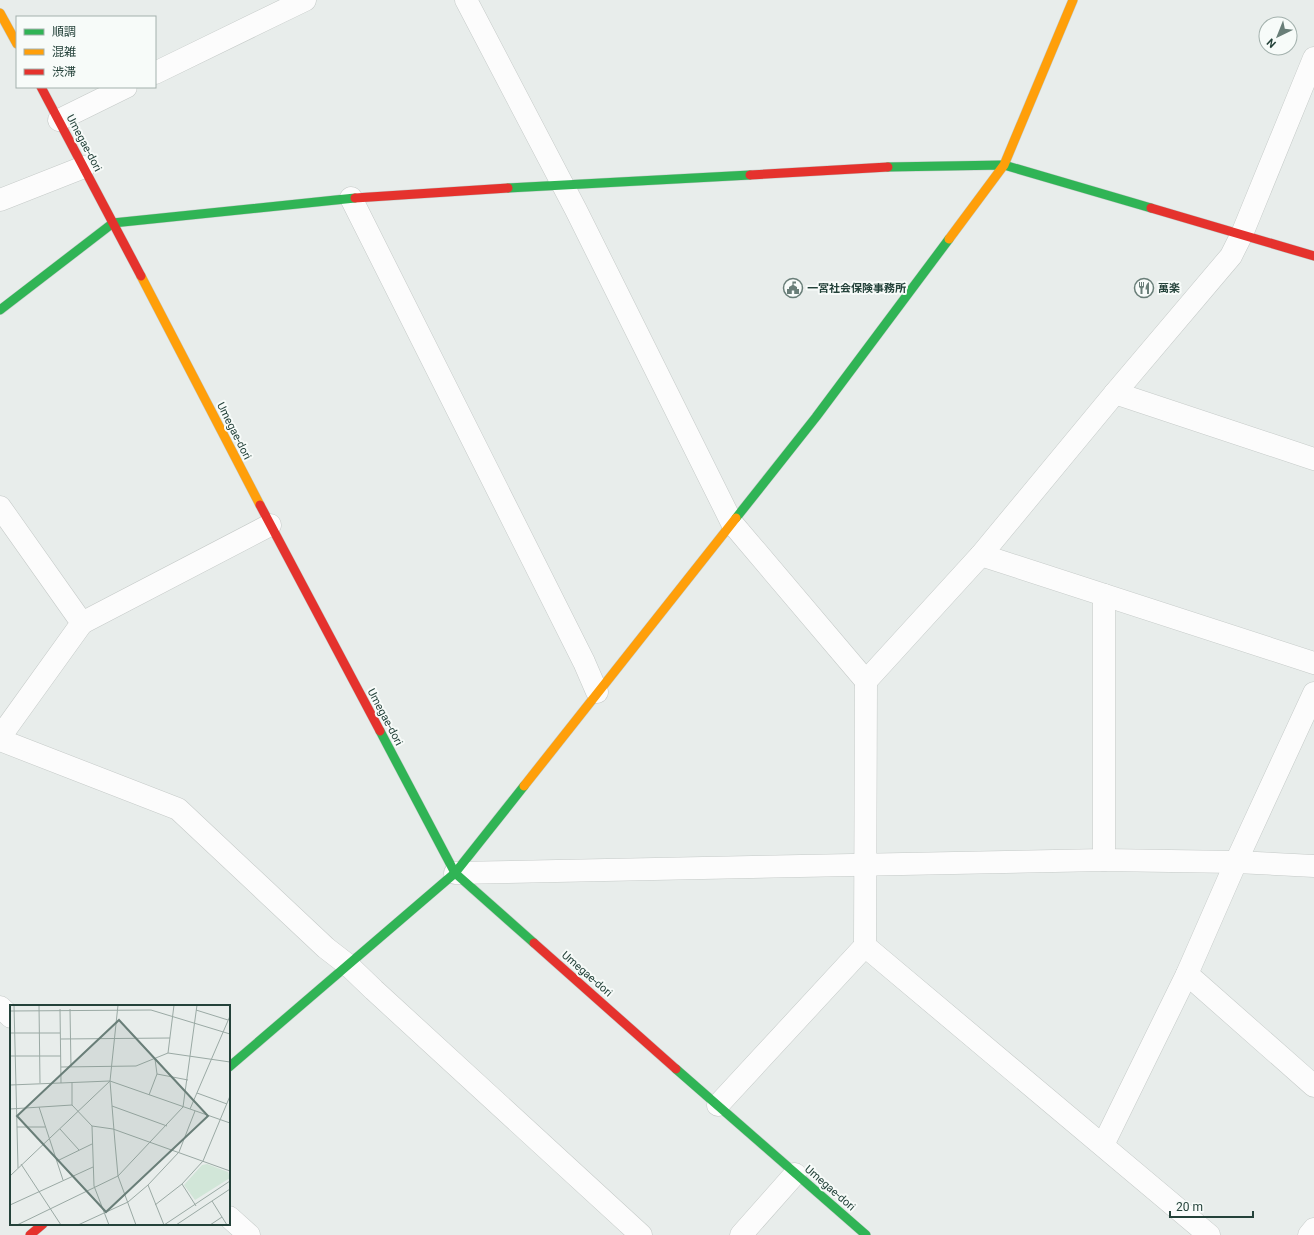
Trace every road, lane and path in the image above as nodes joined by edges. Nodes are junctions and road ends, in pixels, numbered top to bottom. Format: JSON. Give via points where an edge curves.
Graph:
{"nodes":[{"id":1,"x":306,"y":0,"type":"edge"},
{"id":2,"x":466,"y":0,"type":"edge"},
{"id":3,"x":1073,"y":0,"type":"edge"},
{"id":4,"x":0,"y":13,"type":"edge"},
{"id":5,"x":16,"y":42,"type":"edge"},
{"id":6,"x":1314,"y":58,"type":"edge"},
{"id":7,"x":156,"y":73,"type":"edge"},
{"id":8,"x":42,"y":88,"type":"edge"},
{"id":9,"x":124,"y":88,"type":"edge"},
{"id":10,"x":59,"y":120,"type":"junction"},
{"id":11,"x":1004,"y":165,"type":"junction"},
{"id":12,"x":84,"y":167,"type":"junction"},
{"id":13,"x":563,"y":184,"type":"junction"},
{"id":14,"x":351,"y":198,"type":"junction"},
{"id":15,"x":0,"y":200,"type":"edge"},
{"id":16,"x":112,"y":223,"type":"junction"},
{"id":17,"x":1242,"y":234,"type":"junction"},
{"id":18,"x":1314,"y":256,"type":"edge"},
{"id":19,"x":0,"y":310,"type":"edge"},
{"id":20,"x":1115,"y":393,"type":"junction"},
{"id":21,"x":1314,"y":459,"type":"edge"},
{"id":22,"x":0,"y":507,"type":"edge"},
{"id":23,"x":732,"y":523,"type":"junction"},
{"id":24,"x":270,"y":525,"type":"junction"},
{"id":25,"x":981,"y":555,"type":"junction"},
{"id":26,"x":1104,"y":595,"type":"junction"},
{"id":27,"x":82,"y":623,"type":"junction"},
{"id":28,"x":1314,"y":663,"type":"edge"},
{"id":29,"x":866,"y":681,"type":"junction"},
{"id":30,"x":597,"y":692,"type":"junction"},
{"id":31,"x":1314,"y":693,"type":"edge"},
{"id":32,"x":0,"y":738,"type":"edge"},
{"id":33,"x":1104,"y":860,"type":"junction"},
{"id":34,"x":1236,"y":862,"type":"junction"},
{"id":35,"x":865,"y":865,"type":"junction"},
{"id":36,"x":1314,"y":866,"type":"edge"},
{"id":37,"x":455,"y":873,"type":"junction"},
{"id":38,"x":865,"y":946,"type":"junction"},
{"id":39,"x":348,"y":965,"type":"junction"},
{"id":40,"x":1187,"y":974,"type":"junction"},
{"id":41,"x":0,"y":1007,"type":"edge"},
{"id":42,"x":10,"y":1016,"type":"edge"},
{"id":43,"x":230,"y":1066,"type":"edge"},
{"id":44,"x":1314,"y":1086,"type":"edge"},
{"id":45,"x":718,"y":1105,"type":"junction"},
{"id":46,"x":1103,"y":1145,"type":"junction"},
{"id":47,"x":795,"y":1174,"type":"junction"},
{"id":48,"x":230,"y":1218,"type":"edge"},
{"id":49,"x":42,"y":1225,"type":"edge"},
{"id":50,"x":1314,"y":1229,"type":"edge"},
{"id":51,"x":628,"y":1231,"type":"edge"},
{"id":52,"x":30,"y":1235,"type":"edge"},
{"id":53,"x":249,"y":1235,"type":"edge"},
{"id":54,"x":741,"y":1235,"type":"edge"},
{"id":55,"x":866,"y":1235,"type":"edge"},
{"id":56,"x":1209,"y":1235,"type":"edge"},
{"id":57,"x":1309,"y":1235,"type":"edge"}],
"edges":[{"from":1,"to":7,"type":"street"},
{"from":2,"to":13,"type":"street"},
{"from":3,"to":11,"type":"street"},
{"from":4,"to":5,"type":"street"},
{"from":6,"to":17,"type":"street"},
{"from":8,"to":10,"type":"street","name":"Umegae-dori"},
{"from":9,"to":10,"type":"street"},
{"from":10,"to":12,"type":"street","name":"Umegae-dori"},
{"from":11,"to":13,"type":"street","via":[[897,167]]},
{"from":11,"to":17,"type":"street"},
{"from":11,"to":23,"type":"street","via":[[816,417]]},
{"from":12,"to":15,"type":"street"},
{"from":12,"to":16,"type":"street","name":"Umegae-dori"},
{"from":13,"to":14,"type":"street"},
{"from":13,"to":23,"type":"street"},
{"from":14,"to":16,"type":"street"},
{"from":14,"to":30,"type":"street","via":[[581,655]]},
{"from":16,"to":19,"type":"street"},
{"from":16,"to":24,"type":"street","name":"Umegae-dori"},
{"from":17,"to":18,"type":"street"},
{"from":17,"to":20,"type":"street","via":[[1231,256]]},
{"from":20,"to":21,"type":"street"},
{"from":20,"to":25,"type":"street"},
{"from":22,"to":27,"type":"street"},
{"from":23,"to":29,"type":"street"},
{"from":23,"to":30,"type":"street"},
{"from":24,"to":27,"type":"street"},
{"from":24,"to":37,"type":"street","name":"Umegae-dori"},
{"from":25,"to":26,"type":"street"},
{"from":25,"to":29,"type":"street"},
{"from":26,"to":28,"type":"street"},
{"from":26,"to":33,"type":"street"},
{"from":27,"to":32,"type":"street"},
{"from":29,"to":35,"type":"street"},
{"from":30,"to":37,"type":"street"},
{"from":31,"to":34,"type":"street"},
{"from":32,"to":39,"type":"street","via":[[178,809],[326,948]]},
{"from":33,"to":34,"type":"street"},
{"from":33,"to":35,"type":"street"},
{"from":34,"to":36,"type":"street"},
{"from":34,"to":40,"type":"street"},
{"from":35,"to":37,"type":"street"},
{"from":35,"to":38,"type":"street"},
{"from":37,"to":39,"type":"street"},
{"from":37,"to":45,"type":"street","name":"Umegae-dori"},
{"from":38,"to":45,"type":"street"},
{"from":38,"to":46,"type":"street"},
{"from":39,"to":43,"type":"street"},
{"from":39,"to":51,"type":"street"},
{"from":40,"to":44,"type":"street"},
{"from":40,"to":46,"type":"street"},
{"from":41,"to":42,"type":"street"},
{"from":45,"to":47,"type":"street","name":"Umegae-dori"},
{"from":46,"to":56,"type":"street"},
{"from":47,"to":54,"type":"street"},
{"from":47,"to":55,"type":"street","name":"Umegae-dori"},
{"from":48,"to":53,"type":"street"},
{"from":49,"to":52,"type":"street"},
{"from":50,"to":57,"type":"street"}]}
